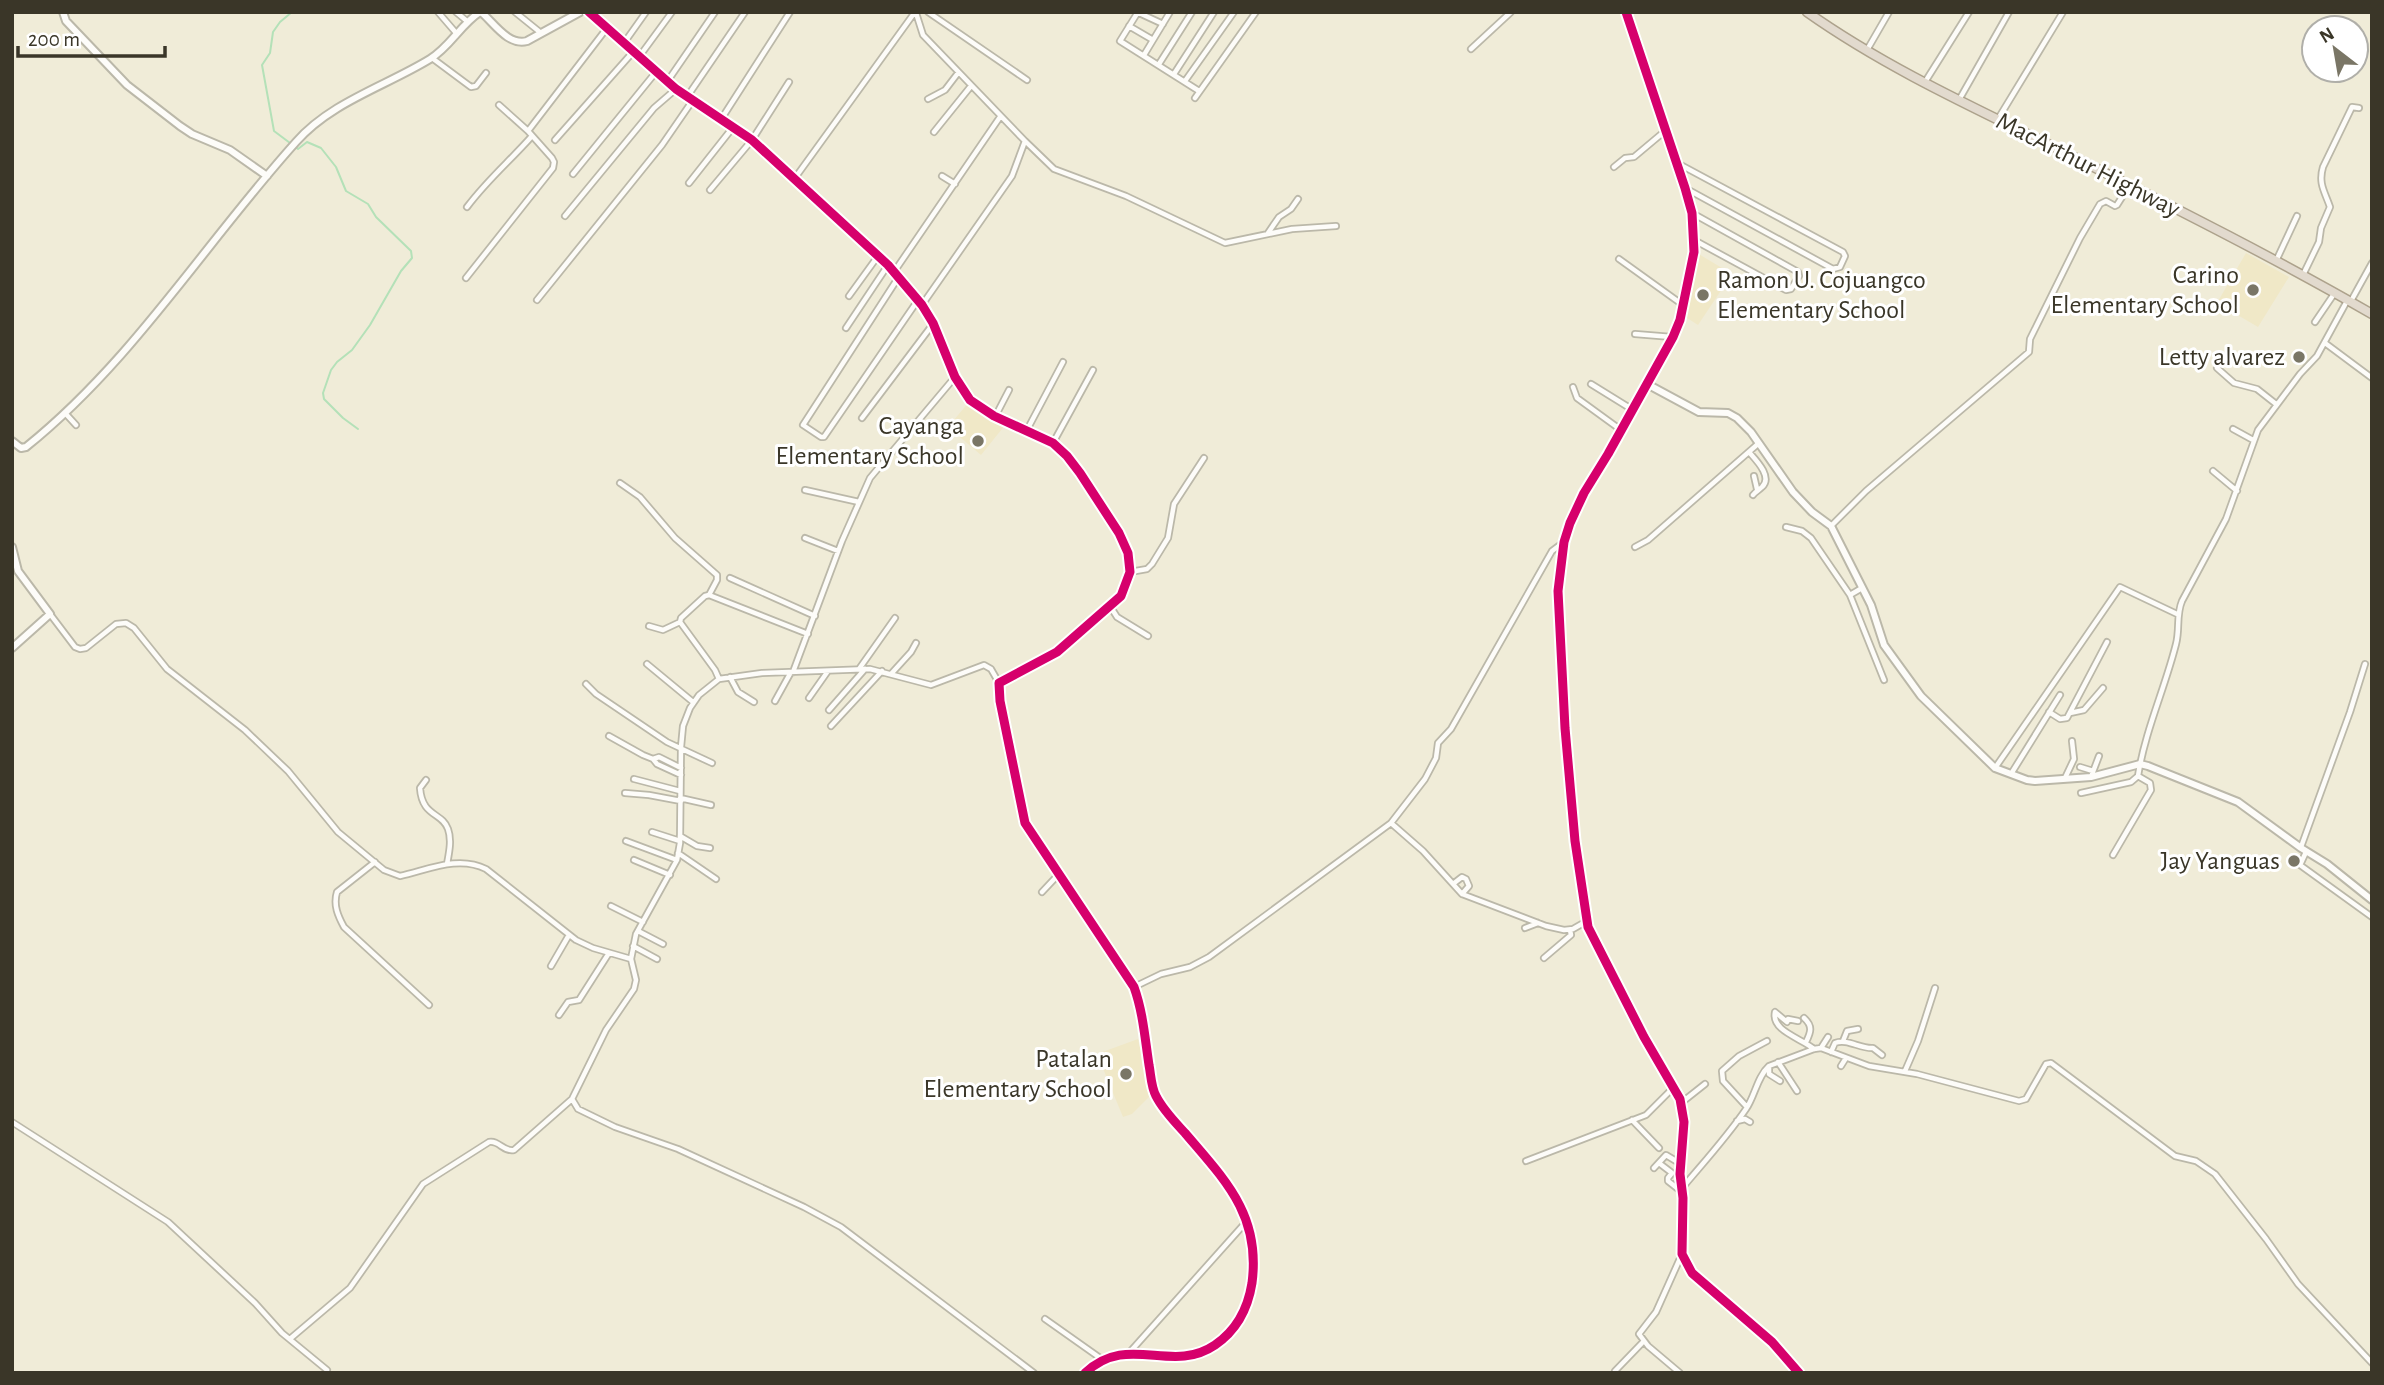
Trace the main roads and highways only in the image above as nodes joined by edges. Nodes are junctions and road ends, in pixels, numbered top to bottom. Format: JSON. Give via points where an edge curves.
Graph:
{"nodes":[{"id":1,"x":1807,"y":12,"type":"edge"},
{"id":2,"x":2372,"y":314,"type":"edge"}],
"edges":[{"from":1,"to":2,"type":"highway","name":"MacArthur Highway","via":[[1925,82]]}]}
